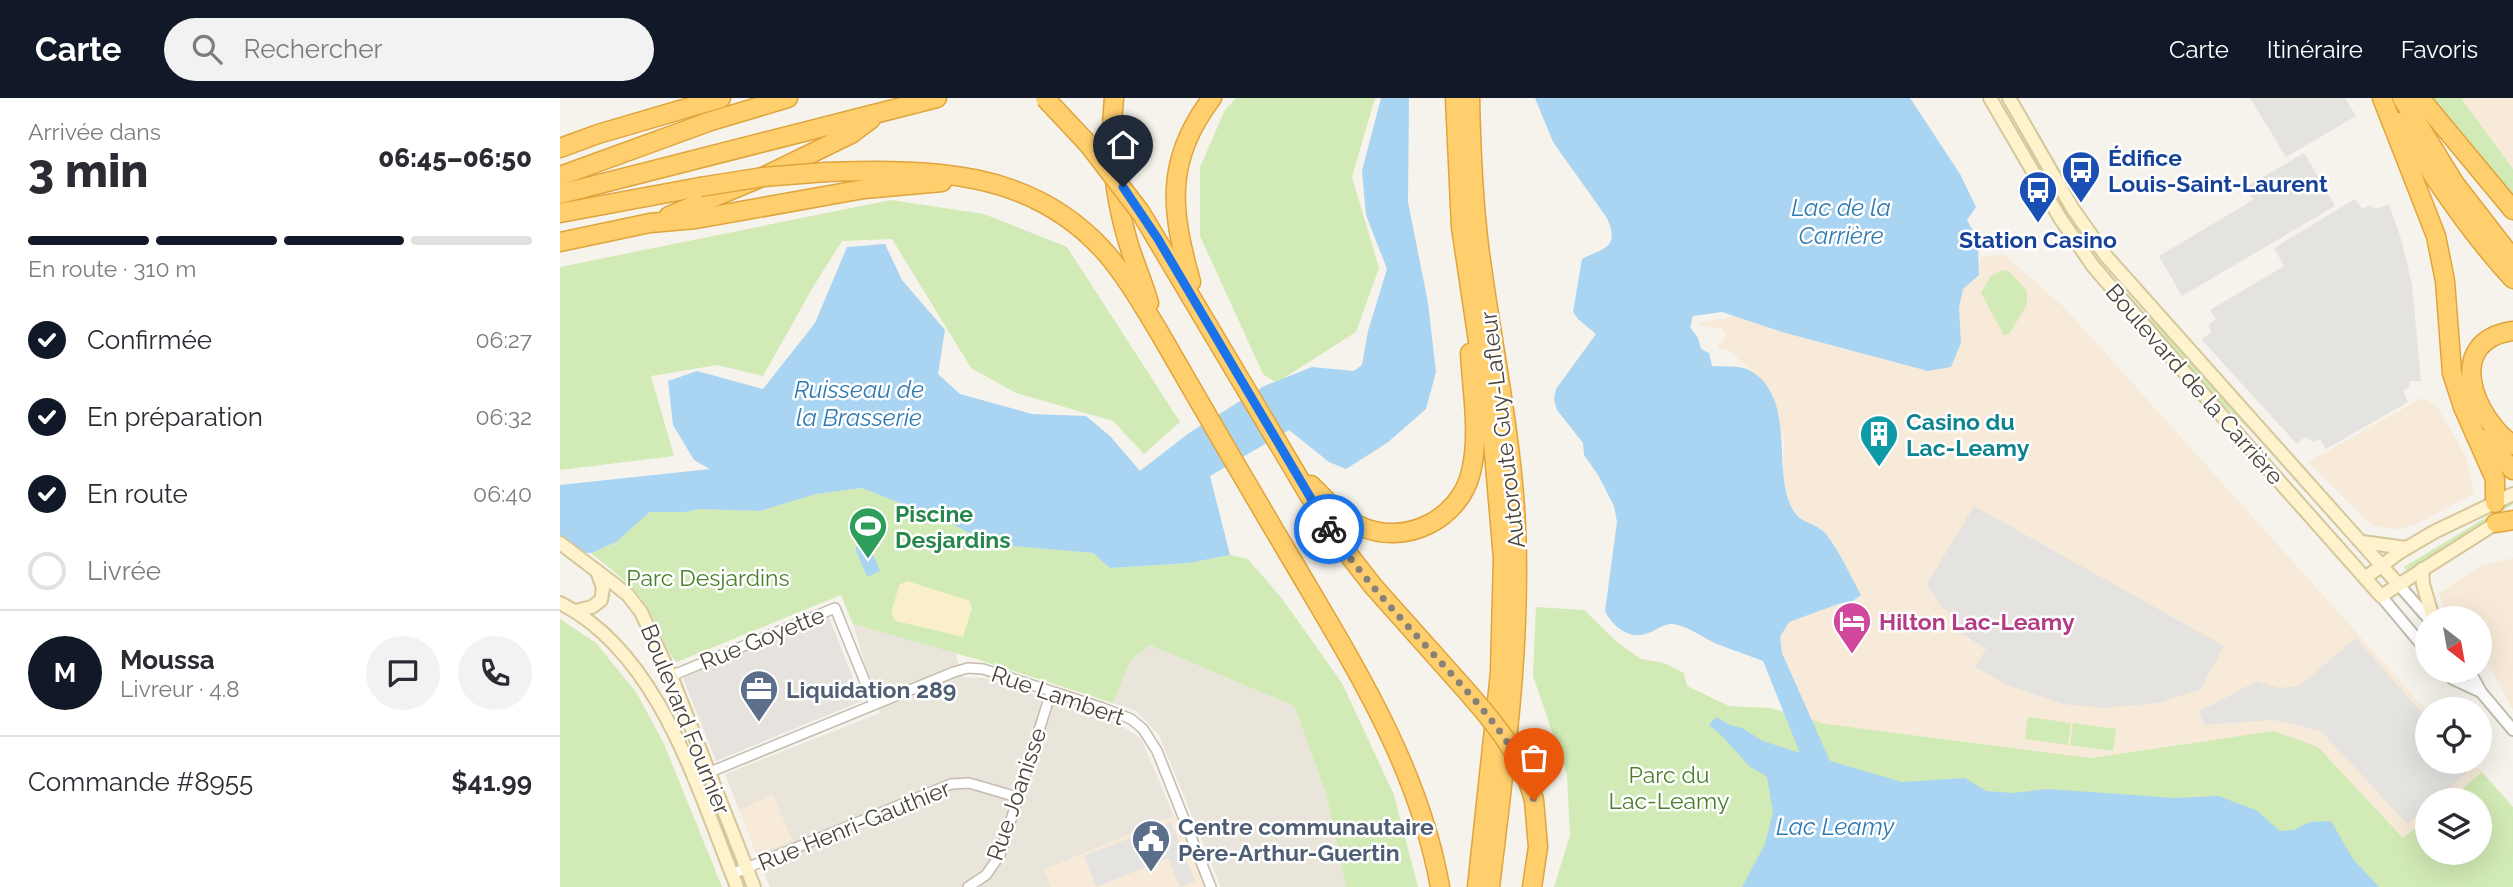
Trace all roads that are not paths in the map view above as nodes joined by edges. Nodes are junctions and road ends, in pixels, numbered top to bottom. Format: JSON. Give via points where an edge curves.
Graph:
{"nodes":[{"id":1,"x":720,"y":98,"type":"edge"},
{"id":2,"x":788,"y":98,"type":"edge"},
{"id":3,"x":937,"y":98,"type":"edge"},
{"id":4,"x":1045,"y":98,"type":"edge"},
{"id":5,"x":1114,"y":98,"type":"edge"},
{"id":6,"x":1212,"y":98,"type":"edge"},
{"id":7,"x":1455,"y":98,"type":"edge"},
{"id":8,"x":1471,"y":98,"type":"edge"},
{"id":9,"x":1990,"y":98,"type":"edge"},
{"id":10,"x":2009,"y":98,"type":"edge"},
{"id":11,"x":2384,"y":98,"type":"edge"},
{"id":12,"x":2402,"y":98,"type":"edge"},
{"id":13,"x":2420,"y":98,"type":"edge"},
{"id":14,"x":884,"y":105,"type":"edge"},
{"id":15,"x":711,"y":121,"type":"junction"},
{"id":16,"x":560,"y":149,"type":"edge"},
{"id":17,"x":560,"y":176,"type":"edge"},
{"id":18,"x":560,"y":182,"type":"edge"},
{"id":19,"x":991,"y":183,"type":"junction"},
{"id":20,"x":560,"y":194,"type":"edge"},
{"id":21,"x":2513,"y":210,"type":"edge"},
{"id":22,"x":560,"y":213,"type":"edge"},
{"id":23,"x":650,"y":223,"type":"junction"},
{"id":24,"x":562,"y":240,"type":"edge"},
{"id":25,"x":2513,"y":259,"type":"edge"},
{"id":26,"x":1465,"y":262,"type":"junction"},
{"id":27,"x":2513,"y":279,"type":"edge"},
{"id":28,"x":1199,"y":309,"type":"junction"},
{"id":29,"x":2513,"y":331,"type":"edge"},
{"id":30,"x":1158,"y":332,"type":"junction"},
{"id":31,"x":2472,"y":426,"type":"junction"},
{"id":32,"x":2513,"y":445,"type":"edge"},
{"id":33,"x":1287,"y":459,"type":"junction"},
{"id":34,"x":2513,"y":470,"type":"edge"},
{"id":35,"x":2513,"y":494,"type":"edge"},
{"id":36,"x":2495,"y":503,"type":"junction"},
{"id":37,"x":2513,"y":512,"type":"edge"},
{"id":38,"x":2504,"y":521,"type":"edge"},
{"id":39,"x":2362,"y":542,"type":"junction"},
{"id":40,"x":560,"y":543,"type":"edge"},
{"id":41,"x":2407,"y":548,"type":"junction"},
{"id":42,"x":2382,"y":566,"type":"junction"},
{"id":43,"x":2421,"y":569,"type":"junction"},
{"id":44,"x":597,"y":570,"type":"junction"},
{"id":45,"x":2365,"y":578,"type":"junction"},
{"id":46,"x":2398,"y":584,"type":"junction"},
{"id":47,"x":2381,"y":596,"type":"junction"},
{"id":48,"x":560,"y":603,"type":"edge"},
{"id":49,"x":2417,"y":606,"type":"edge"},
{"id":50,"x":2429,"y":606,"type":"edge"},
{"id":51,"x":575,"y":611,"type":"junction"},
{"id":52,"x":2415,"y":636,"type":"edge"},
{"id":53,"x":671,"y":676,"type":"junction"},
{"id":54,"x":2462,"y":683,"type":"edge"},
{"id":55,"x":2476,"y":683,"type":"edge"},
{"id":56,"x":1051,"y":692,"type":"junction"},
{"id":57,"x":2481,"y":692,"type":"junction"},
{"id":58,"x":874,"y":704,"type":"junction"},
{"id":59,"x":2513,"y":730,"type":"edge"},
{"id":60,"x":708,"y":772,"type":"junction"},
{"id":61,"x":693,"y":779,"type":"junction"},
{"id":62,"x":1017,"y":797,"type":"junction"},
{"id":63,"x":747,"y":867,"type":"junction"},
{"id":64,"x":732,"y":874,"type":"junction"},
{"id":65,"x":737,"y":887,"type":"edge"},
{"id":66,"x":754,"y":887,"type":"edge"},
{"id":67,"x":968,"y":887,"type":"edge"},
{"id":68,"x":1211,"y":887,"type":"edge"},
{"id":69,"x":1440,"y":887,"type":"edge"},
{"id":70,"x":1477,"y":887,"type":"edge"},
{"id":71,"x":1490,"y":887,"type":"edge"},
{"id":72,"x":1532,"y":887,"type":"edge"}],
"edges":[{"from":1,"to":16,"type":"highway"},
{"from":2,"to":15,"type":"highway"},
{"from":3,"to":14,"type":"highway"},
{"from":4,"to":28,"type":"highway","bridge":true,"via":[[1094,150],[1141,213]]},
{"from":5,"to":30,"type":"highway","via":[[1117,195]]},
{"from":6,"to":28,"type":"highway","via":[[1185,144],[1175,190],[1178,234]]},
{"from":7,"to":26,"type":"highway","name":"Autoroute Guy-Lafleur"},
{"from":8,"to":71,"type":"highway","name":"Autoroute Guy-Lafleur","via":[[1476,217],[1510,453],[1518,573],[1513,691]]},
{"from":9,"to":45,"type":"main road","name":"Boulevard de la Carrière","via":[[2093,266]]},
{"from":10,"to":39,"type":"main road","name":"Boulevard de la Carrière","via":[[2073,209],[2106,256]]},
{"from":11,"to":27,"type":"highway","via":[[2451,202]]},
{"from":11,"to":31,"type":"highway","via":[[2435,236],[2445,281],[2452,373]]},
{"from":12,"to":25,"type":"highway","via":[[2455,184]]},
{"from":13,"to":21,"type":"highway"},
{"from":14,"to":18,"type":"highway"},
{"from":14,"to":20,"type":"highway"},
{"from":14,"to":23,"type":"highway","via":[[851,134],[727,194]]},
{"from":15,"to":16,"type":"highway"},
{"from":15,"to":17,"type":"highway"},
{"from":19,"to":22,"type":"highway","bridge":true,"via":[[941,172],[826,172],[755,178]]},
{"from":19,"to":23,"type":"highway","via":[[894,185]]},
{"from":19,"to":30,"type":"highway","via":[[1044,203],[1091,238],[1119,270]]},
{"from":23,"to":24,"type":"highway"},
{"from":26,"to":33,"type":"highway","via":[[1474,452],[1467,484],[1454,506],[1413,531],[1371,530],[1337,511]]},
{"from":26,"to":70,"type":"highway","name":"Autoroute Guy-Lafleur","via":[[1492,429],[1503,570],[1498,695]]},
{"from":28,"to":33,"type":"highway"},
{"from":29,"to":32,"type":"highway","via":[[2485,343],[2474,358],[2470,375],[2481,410]]},
{"from":30,"to":69,"type":"highway","via":[[1358,672],[1393,741],[1420,810]]},
{"from":31,"to":34,"type":"highway"},
{"from":31,"to":36,"type":"highway","via":[[2494,476]]},
{"from":33,"to":72,"type":"highway","bridge":true,"via":[[1362,572],[1514,751],[1534,800],[1538,847]]},
{"from":35,"to":36,"type":"main road"},
{"from":36,"to":41,"type":"main road"},
{"from":37,"to":38,"type":"main road"},
{"from":38,"to":43,"type":"main road"},
{"from":39,"to":41,"type":"main road"},
{"from":39,"to":42,"type":"main road","name":"Boulevard de la Carrière"},
{"from":40,"to":44,"type":"main road","name":"Boulevard Fournier"},
{"from":41,"to":42,"type":"main road"},
{"from":42,"to":45,"type":"main road"},
{"from":42,"to":46,"type":"main road","name":"Boulevard de la Carrière"},
{"from":43,"to":46,"type":"main road"},
{"from":43,"to":50,"type":"main road"},
{"from":44,"to":51,"type":"main road","via":[[603,588],[601,600]]},
{"from":44,"to":53,"type":"main road","name":"Boulevard Fournier","via":[[641,612]]},
{"from":45,"to":47,"type":"main road","name":"Boulevard de la Carrière"},
{"from":46,"to":47,"type":"main road"},
{"from":46,"to":49,"type":"street","name":"Boulevard de la Carrière"},
{"from":47,"to":52,"type":"street","name":"Boulevard de la Carrière"},
{"from":48,"to":51,"type":"main road","name":"Boulevard Fournier"},
{"from":51,"to":61,"type":"main road","name":"Boulevard Fournier","via":[[644,680]]},
{"from":53,"to":58,"type":"street","name":"Rue Goyette","via":[[835,608]]},
{"from":53,"to":60,"type":"main road","name":"Boulevard Fournier"},
{"from":54,"to":57,"type":"street"},
{"from":55,"to":57,"type":"street"},
{"from":56,"to":58,"type":"street","name":"Rue Lambert","via":[[968,668]]},
{"from":56,"to":62,"type":"street","name":"Rue Joanisse"},
{"from":56,"to":68,"type":"street","name":"Rue Lambert","via":[[1122,715],[1149,736]]},
{"from":57,"to":59,"type":"street"},
{"from":58,"to":60,"type":"street","name":"Rue Lambert"},
{"from":60,"to":61,"type":"street","name":"Rue Lambert"},
{"from":60,"to":63,"type":"main road","name":"Boulevard Fournier"},
{"from":61,"to":64,"type":"main road","name":"Boulevard Fournier"},
{"from":62,"to":63,"type":"street","name":"Rue Henri-Gauthier","via":[[969,783],[951,784]]},
{"from":62,"to":67,"type":"street","name":"Rue Joanisse","via":[[996,862]]},
{"from":63,"to":64,"type":"street","name":"Rue Henri-Gauthier"},
{"from":63,"to":66,"type":"main road","name":"Boulevard Fournier"},
{"from":64,"to":65,"type":"main road","name":"Boulevard Fournier"}]}
